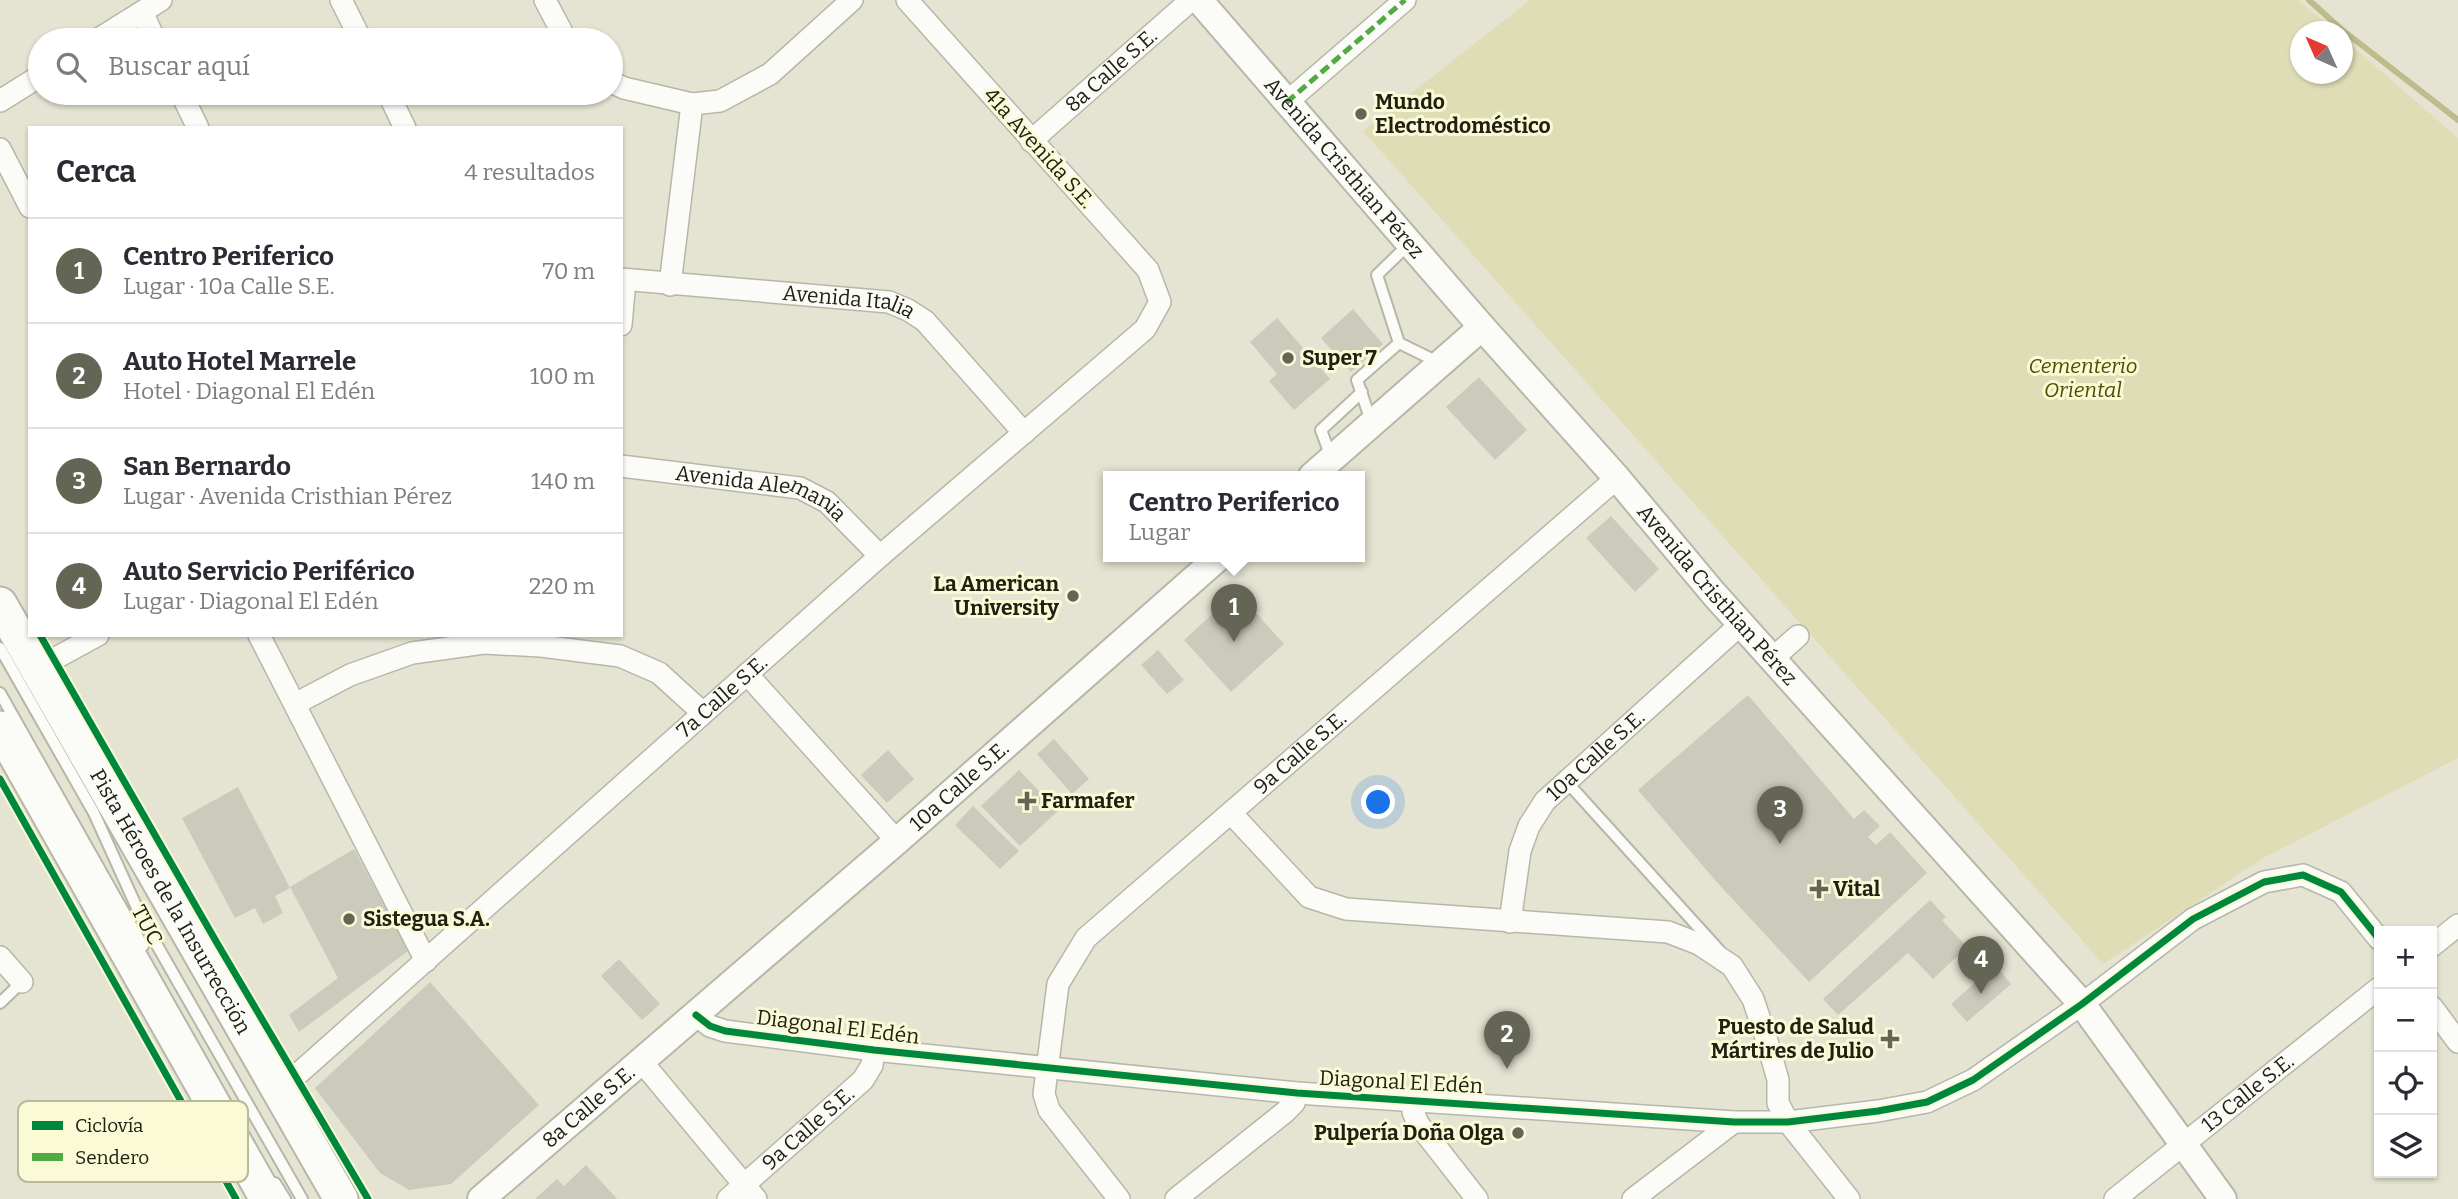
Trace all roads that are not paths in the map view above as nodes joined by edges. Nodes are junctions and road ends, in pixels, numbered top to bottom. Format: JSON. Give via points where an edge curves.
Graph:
{"nodes":[{"id":1,"x":161,"y":0,"type":"edge"},
{"id":2,"x":341,"y":0,"type":"edge"},
{"id":3,"x":852,"y":0,"type":"edge"},
{"id":4,"x":907,"y":0,"type":"edge"},
{"id":5,"x":1191,"y":0,"type":"edge"},
{"id":6,"x":1199,"y":0,"type":"edge"},
{"id":7,"x":1405,"y":0,"type":"edge"},
{"id":8,"x":554,"y":4,"type":"edge"},
{"id":9,"x":142,"y":12,"type":"junction"},
{"id":10,"x":116,"y":28,"type":"edge"},
{"id":11,"x":149,"y":28,"type":"edge"},
{"id":12,"x":355,"y":28,"type":"edge"},
{"id":13,"x":562,"y":28,"type":"edge"},
{"id":14,"x":28,"y":84,"type":"edge"},
{"id":15,"x":623,"y":88,"type":"edge"},
{"id":16,"x":0,"y":101,"type":"edge"},
{"id":17,"x":1287,"y":102,"type":"junction"},
{"id":18,"x":692,"y":104,"type":"junction"},
{"id":19,"x":187,"y":105,"type":"edge"},
{"id":20,"x":394,"y":105,"type":"edge"},
{"id":21,"x":197,"y":126,"type":"edge"},
{"id":22,"x":404,"y":126,"type":"edge"},
{"id":23,"x":1031,"y":141,"type":"junction"},
{"id":24,"x":0,"y":149,"type":"edge"},
{"id":25,"x":28,"y":203,"type":"edge"},
{"id":26,"x":1410,"y":243,"type":"junction"},
{"id":27,"x":623,"y":279,"type":"edge"},
{"id":28,"x":670,"y":285,"type":"junction"},
{"id":29,"x":1160,"y":302,"type":"joint"},
{"id":30,"x":1482,"y":327,"type":"junction"},
{"id":31,"x":1399,"y":343,"type":"junction"},
{"id":32,"x":1440,"y":363,"type":"junction"},
{"id":33,"x":1362,"y":392,"type":"junction"},
{"id":34,"x":1372,"y":423,"type":"junction"},
{"id":35,"x":1024,"y":433,"type":"junction"},
{"id":36,"x":623,"y":466,"type":"edge"},
{"id":37,"x":1322,"y":467,"type":"edge"},
{"id":38,"x":1617,"y":478,"type":"junction"},
{"id":39,"x":880,"y":556,"type":"junction"},
{"id":40,"x":1213,"y":562,"type":"edge"},
{"id":41,"x":0,"y":604,"type":"edge"},
{"id":42,"x":1741,"y":625,"type":"junction"},
{"id":43,"x":1798,"y":636,"type":"dead end"},
{"id":44,"x":94,"y":637,"type":"edge"},
{"id":45,"x":260,"y":637,"type":"edge"},
{"id":46,"x":0,"y":648,"type":"edge"},
{"id":47,"x":1773,"y":659,"type":"junction"},
{"id":48,"x":38,"y":671,"type":"junction"},
{"id":49,"x":747,"y":674,"type":"junction"},
{"id":50,"x":0,"y":692,"type":"edge"},
{"id":51,"x":295,"y":704,"type":"junction"},
{"id":52,"x":703,"y":713,"type":"junction"},
{"id":53,"x":0,"y":728,"type":"edge"},
{"id":54,"x":1566,"y":781,"type":"junction"},
{"id":55,"x":1231,"y":813,"type":"junction"},
{"id":56,"x":897,"y":841,"type":"junction"},
{"id":57,"x":1510,"y":922,"type":"junction"},
{"id":58,"x":2458,"y":925,"type":"edge"},
{"id":59,"x":2374,"y":933,"type":"edge"},
{"id":60,"x":2437,"y":942,"type":"edge"},
{"id":61,"x":147,"y":954,"type":"dead end"},
{"id":62,"x":0,"y":957,"type":"edge"},
{"id":63,"x":426,"y":961,"type":"junction"},
{"id":64,"x":1732,"y":965,"type":"junction"},
{"id":65,"x":22,"y":982,"type":"joint"},
{"id":66,"x":2378,"y":989,"type":"edge"},
{"id":67,"x":0,"y":1003,"type":"edge"},
{"id":68,"x":2082,"y":1004,"type":"junction"},
{"id":69,"x":2437,"y":1014,"type":"edge"},
{"id":70,"x":696,"y":1015,"type":"junction"},
{"id":71,"x":2458,"y":1042,"type":"edge"},
{"id":72,"x":874,"y":1050,"type":"junction"},
{"id":73,"x":642,"y":1062,"type":"junction"},
{"id":74,"x":1047,"y":1067,"type":"junction"},
{"id":75,"x":280,"y":1090,"type":"junction"},
{"id":76,"x":1297,"y":1093,"type":"junction"},
{"id":77,"x":1413,"y":1099,"type":"junction"},
{"id":78,"x":219,"y":1101,"type":"edge"},
{"id":79,"x":246,"y":1101,"type":"edge"},
{"id":80,"x":248,"y":1104,"type":"edge"},
{"id":81,"x":1734,"y":1122,"type":"junction"},
{"id":82,"x":1788,"y":1122,"type":"junction"},
{"id":83,"x":2183,"y":1144,"type":"junction"},
{"id":84,"x":248,"y":1151,"type":"edge"},
{"id":85,"x":269,"y":1187,"type":"edge"},
{"id":86,"x":751,"y":1192,"type":"edge"},
{"id":87,"x":285,"y":1199,"type":"edge"},
{"id":88,"x":302,"y":1199,"type":"edge"},
{"id":89,"x":341,"y":1199,"type":"edge"},
{"id":90,"x":481,"y":1199,"type":"edge"},
{"id":91,"x":728,"y":1199,"type":"edge"},
{"id":92,"x":1119,"y":1199,"type":"edge"},
{"id":93,"x":1176,"y":1199,"type":"edge"},
{"id":94,"x":1477,"y":1199,"type":"edge"},
{"id":95,"x":1633,"y":1199,"type":"edge"},
{"id":96,"x":1849,"y":1199,"type":"edge"},
{"id":97,"x":2115,"y":1199,"type":"edge"},
{"id":98,"x":2223,"y":1199,"type":"edge"}],
"edges":[{"from":1,"to":9,"type":"street"},
{"from":2,"to":12,"type":"street"},
{"from":3,"to":18,"type":"street","via":[[770,74],[720,101]]},
{"from":4,"to":23,"type":"street","name":"41a Avenida S.E."},
{"from":5,"to":23,"type":"street","name":"8a Calle S.E."},
{"from":6,"to":17,"type":"street","name":"Avenida Cristhian Pérez"},
{"from":7,"to":17,"type":"street"},
{"from":8,"to":13,"type":"street"},
{"from":9,"to":10,"type":"street"},
{"from":9,"to":11,"type":"street"},
{"from":14,"to":16,"type":"street"},
{"from":15,"to":18,"type":"street"},
{"from":17,"to":26,"type":"street","name":"Avenida Cristhian Pérez"},
{"from":18,"to":28,"type":"street"},
{"from":19,"to":21,"type":"street"},
{"from":20,"to":22,"type":"street"},
{"from":23,"to":29,"type":"street","name":"41a Avenida S.E.","via":[[1148,270]]},
{"from":24,"to":25,"type":"street"},
{"from":26,"to":30,"type":"street","name":"Avenida Cristhian Pérez"},
{"from":26,"to":31,"type":"lane","via":[[1377,275]]},
{"from":27,"to":28,"type":"street","name":"Avenida Italia"},
{"from":28,"to":35,"type":"street","name":"Avenida Italia","via":[[889,302],[925,321]]},
{"from":29,"to":35,"type":"street","name":"7a Calle S.E.","via":[[1145,329]]},
{"from":30,"to":32,"type":"street"},
{"from":30,"to":38,"type":"street","name":"Avenida Cristhian Pérez"},
{"from":31,"to":32,"type":"lane"},
{"from":31,"to":33,"type":"lane","via":[[1357,380]]},
{"from":32,"to":34,"type":"street"},
{"from":33,"to":34,"type":"lane"},
{"from":33,"to":37,"type":"lane","via":[[1321,430]]},
{"from":34,"to":37,"type":"street"},
{"from":35,"to":39,"type":"street","name":"7a Calle S.E."},
{"from":36,"to":39,"type":"street","name":"Avenida Alemania","via":[[800,488],[827,502]]},
{"from":38,"to":42,"type":"street","name":"Avenida Cristhian Pérez"},
{"from":38,"to":55,"type":"street","name":"9a Calle S.E."},
{"from":39,"to":49,"type":"street","name":"7a Calle S.E."},
{"from":40,"to":56,"type":"street","name":"10a Calle S.E."},
{"from":41,"to":48,"type":"main road","name":"Pista Héroes de la Insurrección"},
{"from":42,"to":47,"type":"street","name":"Avenida Cristhian Pérez"},
{"from":42,"to":54,"type":"street","name":"10a Calle S.E."},
{"from":43,"to":47,"type":"street"},
{"from":44,"to":48,"type":"street"},
{"from":45,"to":51,"type":"street"},
{"from":46,"to":79,"type":"lane","name":"TUC","via":[[94,813],[142,919]]},
{"from":47,"to":68,"type":"street","name":"Avenida Cristhian Pérez"},
{"from":48,"to":75,"type":"main road","name":"Pista Héroes de la Insurrección"},
{"from":49,"to":52,"type":"street","name":"7a Calle S.E."},
{"from":49,"to":56,"type":"street"},
{"from":50,"to":61,"type":"lane","name":"TUC"},
{"from":51,"to":52,"type":"street","via":[[349,675],[412,653],[484,643],[620,656],[659,673]]},
{"from":51,"to":63,"type":"street"},
{"from":52,"to":63,"type":"street","name":"7a Calle S.E."},
{"from":53,"to":78,"type":"main road"},
{"from":54,"to":57,"type":"street","name":"10a Calle S.E.","via":[[1545,801],[1529,826]]},
{"from":54,"to":64,"type":"lane"},
{"from":55,"to":57,"type":"street","via":[[1309,897],[1346,909]]},
{"from":55,"to":74,"type":"street","name":"9a Calle S.E.","via":[[1086,938],[1058,984]]},
{"from":56,"to":70,"type":"street","name":"10a Calle S.E."},
{"from":57,"to":64,"type":"street","via":[[1668,932],[1699,944]]},
{"from":58,"to":60,"type":"street"},
{"from":59,"to":68,"type":"street","name":"Diagonal El Edén","via":[[2341,891],[2303,875],[2264,882],[2193,919]]},
{"from":62,"to":65,"type":"street"},
{"from":63,"to":75,"type":"street","name":"7a Calle S.E."},
{"from":64,"to":82,"type":"street","via":[[1753,999],[1777,1080],[1778,1103]]},
{"from":65,"to":67,"type":"lane"},
{"from":66,"to":83,"type":"street","name":"13 Calle S.E."},
{"from":68,"to":82,"type":"street","name":"Diagonal El Edén","via":[[1973,1080],[1927,1102]]},
{"from":68,"to":83,"type":"street","name":"Avenida Cristhian Pérez"},
{"from":69,"to":71,"type":"street"},
{"from":70,"to":72,"type":"street","name":"Diagonal El Edén","via":[[724,1031]]},
{"from":70,"to":73,"type":"street","name":"8a Calle S.E."},
{"from":72,"to":74,"type":"street","name":"Diagonal El Edén"},
{"from":72,"to":86,"type":"street","name":"9a Calle S.E.","via":[[863,1080]]},
{"from":73,"to":86,"type":"street"},
{"from":73,"to":90,"type":"street","name":"8a Calle S.E."},
{"from":74,"to":76,"type":"street","name":"Diagonal El Edén"},
{"from":74,"to":92,"type":"street","name":"9a Calle S.E.","via":[[1044,1094],[1049,1110]]},
{"from":75,"to":89,"type":"main road","name":"Pista Héroes de la Insurrección"},
{"from":76,"to":77,"type":"street","name":"Diagonal El Edén"},
{"from":76,"to":93,"type":"street","via":[[1285,1112]]},
{"from":77,"to":81,"type":"street","name":"Diagonal El Edén"},
{"from":77,"to":94,"type":"street","via":[[1419,1125]]},
{"from":80,"to":88,"type":"lane","name":"TUC"},
{"from":81,"to":82,"type":"street","name":"Diagonal El Edén"},
{"from":81,"to":95,"type":"street"},
{"from":82,"to":96,"type":"street"},
{"from":83,"to":97,"type":"street","name":"13 Calle S.E."},
{"from":83,"to":98,"type":"street","name":"Avenida Cristhian Pérez"},
{"from":84,"to":85,"type":"main road"},
{"from":85,"to":87,"type":"lane"},
{"from":86,"to":91,"type":"street","name":"9a Calle S.E."}]}
